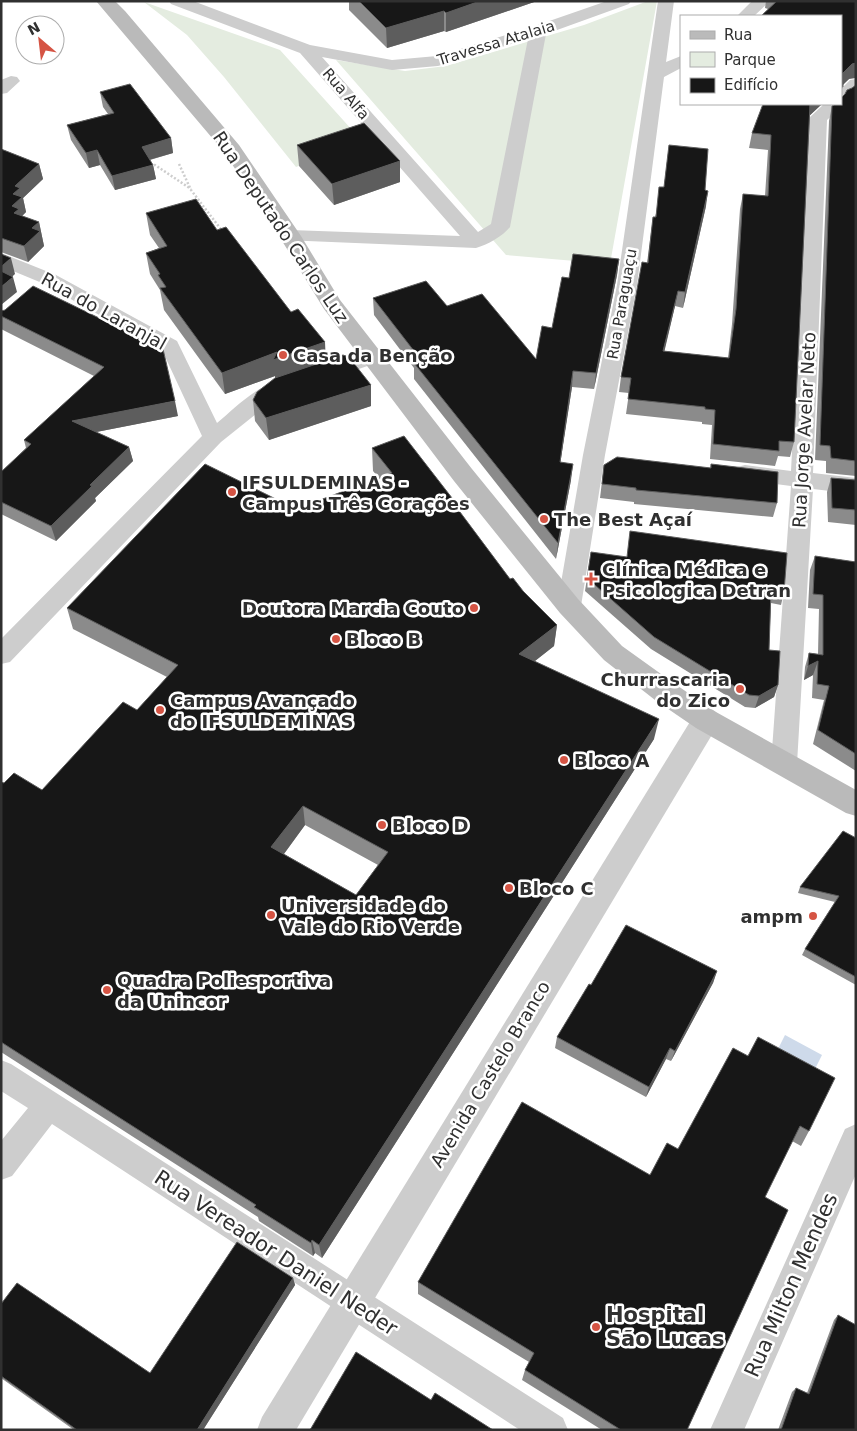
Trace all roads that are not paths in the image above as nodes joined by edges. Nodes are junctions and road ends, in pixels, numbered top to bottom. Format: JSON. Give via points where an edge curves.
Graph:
{"nodes":[{"id":1,"x":105,"y":1,"type":"edge"},
{"id":2,"x":177,"y":1,"type":"edge"},
{"id":3,"x":623,"y":1,"type":"edge"},
{"id":4,"x":666,"y":1,"type":"edge"},
{"id":5,"x":762,"y":1,"type":"edge"},
{"id":6,"x":746,"y":15,"type":"edge"},
{"id":7,"x":538,"y":31,"type":"junction"},
{"id":8,"x":306,"y":48,"type":"junction"},
{"id":9,"x":680,"y":62,"type":"edge"},
{"id":10,"x":657,"y":74,"type":"junction"},
{"id":11,"x":856,"y":84,"type":"edge"},
{"id":12,"x":842,"y":97,"type":"edge"},
{"id":13,"x":833,"y":105,"type":"edge"},
{"id":14,"x":290,"y":236,"type":"junction"},
{"id":15,"x":476,"y":242,"type":"junction"},
{"id":16,"x":1,"y":259,"type":"edge"},
{"id":17,"x":372,"y":357,"type":"junction"},
{"id":18,"x":213,"y":437,"type":"junction"},
{"id":19,"x":726,"y":471,"type":"edge"},
{"id":20,"x":802,"y":480,"type":"junction"},
{"id":21,"x":856,"y":486,"type":"edge"},
{"id":22,"x":569,"y":606,"type":"junction"},
{"id":23,"x":1,"y":655,"type":"edge"},
{"id":24,"x":706,"y":720,"type":"junction"},
{"id":25,"x":784,"y":764,"type":"junction"},
{"id":26,"x":856,"y":804,"type":"edge"},
{"id":27,"x":1,"y":1074,"type":"edge"},
{"id":28,"x":48,"y":1105,"type":"junction"},
{"id":29,"x":856,"y":1139,"type":"edge"},
{"id":30,"x":1,"y":1166,"type":"edge"},
{"id":31,"x":352,"y":1302,"type":"junction"},
{"id":32,"x":275,"y":1430,"type":"edge"},
{"id":33,"x":551,"y":1430,"type":"edge"},
{"id":34,"x":727,"y":1430,"type":"edge"}],
"edges":[{"from":1,"to":14,"type":"main road","name":"Rua Deputado Carlos Luz","via":[[232,148]]},
{"from":2,"to":8,"type":"street","name":"Rua Alfa"},
{"from":3,"to":7,"type":"street","name":"Travessa Atalaia"},
{"from":4,"to":10,"type":"street","name":"Rua Paraguaçu"},
{"from":5,"to":6,"type":"street"},
{"from":7,"to":8,"type":"street","name":"Travessa Atalaia","via":[[438,62],[392,65]]},
{"from":7,"to":15,"type":"street","via":[[500,227]]},
{"from":8,"to":15,"type":"street","name":"Rua Alfa"},
{"from":9,"to":10,"type":"street"},
{"from":10,"to":22,"type":"street","name":"Rua Paraguaçu","via":[[603,456]]},
{"from":11,"to":12,"type":"street"},
{"from":13,"to":20,"type":"street","name":"Rua Jorge Avelar Neto","via":[[818,118]]},
{"from":14,"to":15,"type":"street"},
{"from":14,"to":17,"type":"main road","name":"Rua Deputado Carlos Luz","via":[[332,304]]},
{"from":16,"to":18,"type":"street","name":"Rua do Laranjal","via":[[42,285],[170,346]]},
{"from":17,"to":18,"type":"street","via":[[269,393]]},
{"from":17,"to":22,"type":"main road","name":"Rua Deputado Carlos Luz"},
{"from":18,"to":23,"type":"street"},
{"from":19,"to":20,"type":"street"},
{"from":20,"to":21,"type":"street"},
{"from":20,"to":25,"type":"street","name":"Rua Jorge Avelar Neto"},
{"from":22,"to":24,"type":"main road","name":"Rua Deputado Carlos Luz","via":[[613,653]]},
{"from":24,"to":25,"type":"main road","name":"Rua Deputado Carlos Luz"},
{"from":24,"to":31,"type":"street","name":"Avenida Castelo Branco"},
{"from":25,"to":26,"type":"main road","name":"Rua Deputado Carlos Luz"},
{"from":27,"to":28,"type":"street","name":"Rua Vereador Daniel Neder"},
{"from":28,"to":30,"type":"street"},
{"from":28,"to":31,"type":"street","name":"Rua Vereador Daniel Neder"},
{"from":29,"to":34,"type":"street","name":"Rua Milton Mendes"},
{"from":31,"to":32,"type":"street","name":"Avenida Castelo Branco"},
{"from":31,"to":33,"type":"street","name":"Rua Vereador Daniel Neder"}]}
